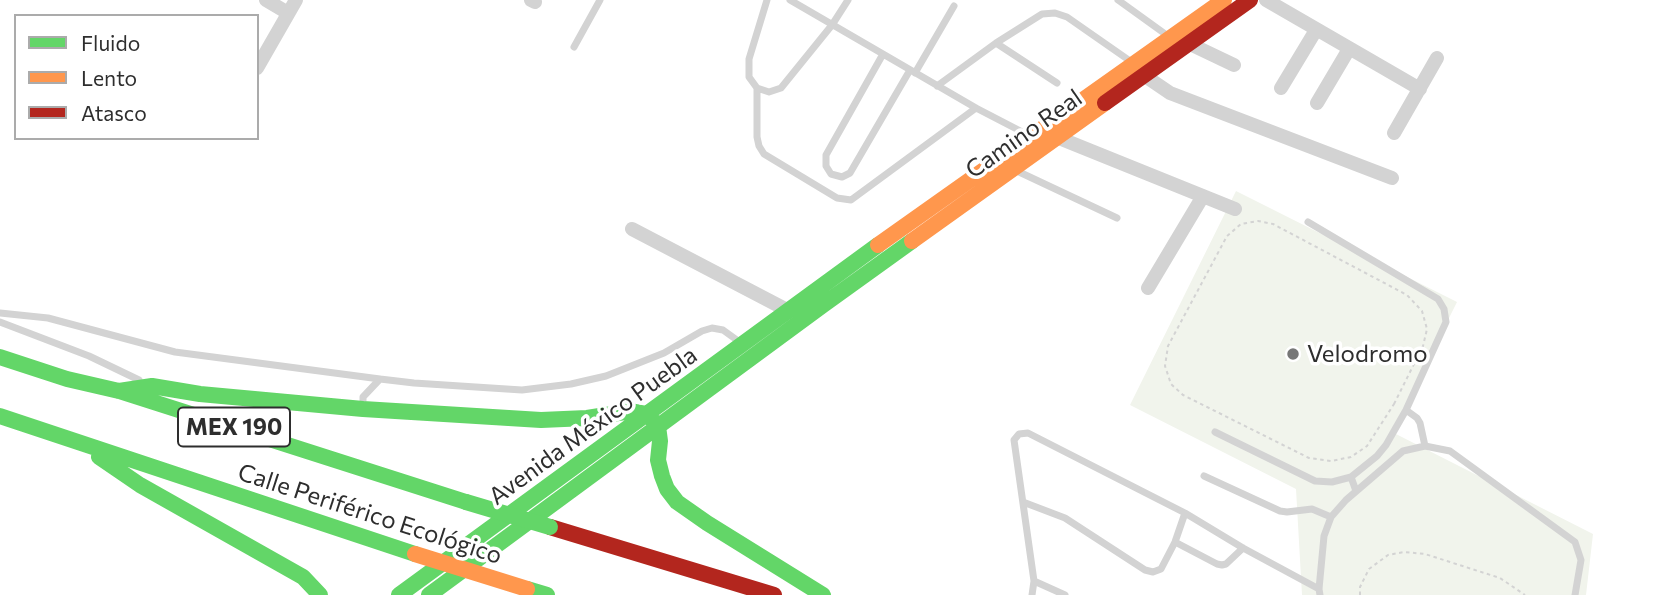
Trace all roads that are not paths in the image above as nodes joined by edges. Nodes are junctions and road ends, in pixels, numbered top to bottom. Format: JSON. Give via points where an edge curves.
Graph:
{"nodes":[{"id":1,"x":266,"y":0,"type":"edge"},
{"id":2,"x":600,"y":0,"type":"edge"},
{"id":3,"x":767,"y":0,"type":"edge"},
{"id":4,"x":790,"y":0,"type":"edge"},
{"id":5,"x":848,"y":0,"type":"edge"},
{"id":6,"x":1118,"y":0,"type":"edge"},
{"id":7,"x":1224,"y":0,"type":"edge"},
{"id":8,"x":1250,"y":0,"type":"edge"},
{"id":9,"x":1266,"y":0,"type":"edge"},
{"id":10,"x":292,"y":6,"type":"edge"},
{"id":11,"x":954,"y":6,"type":"dead end"},
{"id":12,"x":832,"y":25,"type":"junction"},
{"id":13,"x":1317,"y":30,"type":"junction"},
{"id":14,"x":996,"y":43,"type":"junction"},
{"id":15,"x":1180,"y":44,"type":"junction"},
{"id":16,"x":574,"y":47,"type":"dead end"},
{"id":17,"x":1349,"y":48,"type":"junction"},
{"id":18,"x":883,"y":54,"type":"junction"},
{"id":19,"x":1437,"y":58,"type":"dead end"},
{"id":20,"x":259,"y":64,"type":"edge"},
{"id":21,"x":1234,"y":65,"type":"dead end"},
{"id":22,"x":1140,"y":70,"type":"junction"},
{"id":23,"x":913,"y":71,"type":"junction"},
{"id":24,"x":1057,"y":83,"type":"dead end"},
{"id":25,"x":937,"y":86,"type":"junction"},
{"id":26,"x":757,"y":88,"type":"junction"},
{"id":27,"x":1281,"y":88,"type":"dead end"},
{"id":28,"x":1419,"y":89,"type":"junction"},
{"id":29,"x":1317,"y":103,"type":"dead end"},
{"id":30,"x":976,"y":108,"type":"junction"},
{"id":31,"x":1394,"y":133,"type":"dead end"},
{"id":32,"x":1032,"y":137,"type":"junction"},
{"id":33,"x":1059,"y":138,"type":"junction"},
{"id":34,"x":1013,"y":169,"type":"junction"},
{"id":35,"x":1392,"y":178,"type":"dead end"},
{"id":36,"x":1203,"y":196,"type":"junction"},
{"id":37,"x":1235,"y":209,"type":"dead end"},
{"id":38,"x":1117,"y":218,"type":"dead end"},
{"id":39,"x":1308,"y":222,"type":"dead end"},
{"id":40,"x":632,"y":229,"type":"dead end"},
{"id":41,"x":1148,"y":288,"type":"dead end"},
{"id":42,"x":812,"y":292,"type":"joint"},
{"id":43,"x":823,"y":305,"type":"joint"},
{"id":44,"x":787,"y":310,"type":"junction"},
{"id":45,"x":0,"y":313,"type":"edge"},
{"id":46,"x":0,"y":323,"type":"edge"},
{"id":47,"x":799,"y":324,"type":"junction"},
{"id":48,"x":742,"y":344,"type":"junction"},
{"id":49,"x":0,"y":357,"type":"edge"},
{"id":50,"x":751,"y":358,"type":"junction"},
{"id":51,"x":380,"y":379,"type":"junction"},
{"id":52,"x":152,"y":386,"type":"junction"},
{"id":53,"x":119,"y":391,"type":"junction"},
{"id":54,"x":363,"y":409,"type":"junction"},
{"id":55,"x":1406,"y":410,"type":"junction"},
{"id":56,"x":0,"y":416,"type":"edge"},
{"id":57,"x":653,"y":420,"type":"junction"},
{"id":58,"x":1214,"y":432,"type":"dead end"},
{"id":59,"x":73,"y":439,"type":"junction"},
{"id":60,"x":1425,"y":446,"type":"junction"},
{"id":61,"x":1204,"y":476,"type":"dead end"},
{"id":62,"x":1351,"y":477,"type":"junction"},
{"id":63,"x":1356,"y":491,"type":"junction"},
{"id":64,"x":1023,"y":502,"type":"junction"},
{"id":65,"x":1185,"y":513,"type":"junction"},
{"id":66,"x":1331,"y":517,"type":"junction"},
{"id":67,"x":1175,"y":542,"type":"junction"},
{"id":68,"x":1243,"y":548,"type":"junction"},
{"id":69,"x":1034,"y":581,"type":"junction"},
{"id":70,"x":1319,"y":592,"type":"edge"},
{"id":71,"x":320,"y":595,"type":"edge"},
{"id":72,"x":399,"y":595,"type":"edge"},
{"id":73,"x":429,"y":595,"type":"edge"},
{"id":74,"x":547,"y":595,"type":"edge"},
{"id":75,"x":774,"y":595,"type":"edge"},
{"id":76,"x":823,"y":595,"type":"edge"},
{"id":77,"x":1032,"y":595,"type":"edge"},
{"id":78,"x":1065,"y":595,"type":"edge"},
{"id":79,"x":1574,"y":595,"type":"edge"}],
"edges":[{"from":1,"to":10,"type":"street"},
{"from":2,"to":16,"type":"lane"},
{"from":3,"to":26,"type":"lane","via":[[749,59],[749,77]]},
{"from":4,"to":12,"type":"lane"},
{"from":5,"to":12,"type":"lane"},
{"from":6,"to":15,"type":"lane"},
{"from":7,"to":15,"type":"main road","name":"Camino Real"},
{"from":8,"to":15,"type":"main road","name":"Camino Real"},
{"from":9,"to":13,"type":"street"},
{"from":10,"to":20,"type":"street"},
{"from":11,"to":23,"type":"lane"},
{"from":12,"to":18,"type":"lane"},
{"from":12,"to":26,"type":"lane","via":[[781,88],[769,92]]},
{"from":13,"to":17,"type":"street"},
{"from":13,"to":27,"type":"street"},
{"from":14,"to":22,"type":"lane","via":[[1042,14],[1055,13],[1068,17]]},
{"from":14,"to":24,"type":"lane"},
{"from":14,"to":25,"type":"lane"},
{"from":15,"to":21,"type":"street"},
{"from":15,"to":22,"type":"main road","name":"Camino Real"},
{"from":17,"to":28,"type":"street"},
{"from":17,"to":29,"type":"street"},
{"from":18,"to":23,"type":"lane"},
{"from":18,"to":23,"type":"lane","via":[[826,155],[831,174],[842,177],[850,173]]},
{"from":19,"to":28,"type":"street"},
{"from":22,"to":32,"type":"main road","name":"Camino Real"},
{"from":22,"to":33,"type":"main road","name":"Camino Real"},
{"from":22,"to":35,"type":"street","via":[[1170,93]]},
{"from":23,"to":25,"type":"lane"},
{"from":25,"to":30,"type":"lane"},
{"from":26,"to":30,"type":"lane","via":[[757,137],[764,155],[837,198],[851,200]]},
{"from":28,"to":31,"type":"street"},
{"from":30,"to":32,"type":"lane"},
{"from":32,"to":42,"type":"main road","name":"Camino Real"},
{"from":33,"to":34,"type":"main road","name":"Camino Real"},
{"from":33,"to":36,"type":"street"},
{"from":34,"to":38,"type":"lane"},
{"from":34,"to":43,"type":"main road","name":"Camino Real"},
{"from":36,"to":37,"type":"street"},
{"from":36,"to":41,"type":"street"},
{"from":39,"to":55,"type":"lane","via":[[1438,299],[1444,309],[1446,322]]},
{"from":40,"to":44,"type":"street"},
{"from":42,"to":44,"type":"main road","name":"Avenida México Puebla"},
{"from":43,"to":47,"type":"main road","name":"Avenida México Puebla"},
{"from":44,"to":47,"type":"street"},
{"from":44,"to":48,"type":"main road","name":"Avenida México Puebla"},
{"from":45,"to":51,"type":"lane","via":[[48,318],[175,352]]},
{"from":46,"to":52,"type":"lane","via":[[89,356]]},
{"from":47,"to":50,"type":"main road","name":"Avenida México Puebla"},
{"from":48,"to":50,"type":"lane"},
{"from":48,"to":51,"type":"lane","via":[[712,328],[606,376],[522,390]]},
{"from":48,"to":57,"type":"main road","name":"Avenida México Puebla"},
{"from":49,"to":53,"type":"main road","name":"Calle Periférico Ecológico","number":"MEX 190"},
{"from":50,"to":57,"type":"main road","name":"Avenida México Puebla"},
{"from":51,"to":54,"type":"lane","via":[[363,397]]},
{"from":52,"to":53,"type":"main road"},
{"from":52,"to":54,"type":"main road"},
{"from":53,"to":75,"type":"main road","name":"Calle Periférico Ecológico","number":"MEX 190","bridge":true},
{"from":54,"to":57,"type":"main road","via":[[541,420],[631,411]]},
{"from":55,"to":60,"type":"lane","via":[[1420,423]]},
{"from":55,"to":62,"type":"lane","via":[[1377,456]]},
{"from":56,"to":59,"type":"main road","name":"Calle Periférico Ecológico","number":"MEX 190"},
{"from":57,"to":72,"type":"main road","name":"Avenida México Puebla"},
{"from":57,"to":73,"type":"main road","name":"Avenida México Puebla"},
{"from":57,"to":76,"type":"main road","via":[[660,441],[662,476],[677,502]]},
{"from":58,"to":62,"type":"lane","via":[[1315,481]]},
{"from":59,"to":71,"type":"main road","via":[[140,485],[303,577]]},
{"from":59,"to":74,"type":"main road","name":"Calle Periférico Ecológico","number":"MEX 190","bridge":true},
{"from":60,"to":63,"type":"lane","via":[[1402,450]]},
{"from":60,"to":79,"type":"lane","via":[[1450,451],[1576,542],[1581,560]]},
{"from":61,"to":66,"type":"lane","via":[[1280,511],[1312,509]]},
{"from":62,"to":63,"type":"lane"},
{"from":63,"to":66,"type":"lane"},
{"from":64,"to":65,"type":"lane","via":[[1014,440],[1019,433],[1028,433]]},
{"from":64,"to":67,"type":"lane","via":[[1065,517],[1144,570],[1161,569]]},
{"from":64,"to":69,"type":"lane"},
{"from":65,"to":67,"type":"lane"},
{"from":65,"to":68,"type":"lane"},
{"from":66,"to":70,"type":"lane","via":[[1324,536]]},
{"from":67,"to":68,"type":"lane","via":[[1222,565]]},
{"from":68,"to":70,"type":"lane"},
{"from":69,"to":77,"type":"lane"},
{"from":69,"to":78,"type":"lane"}]}
